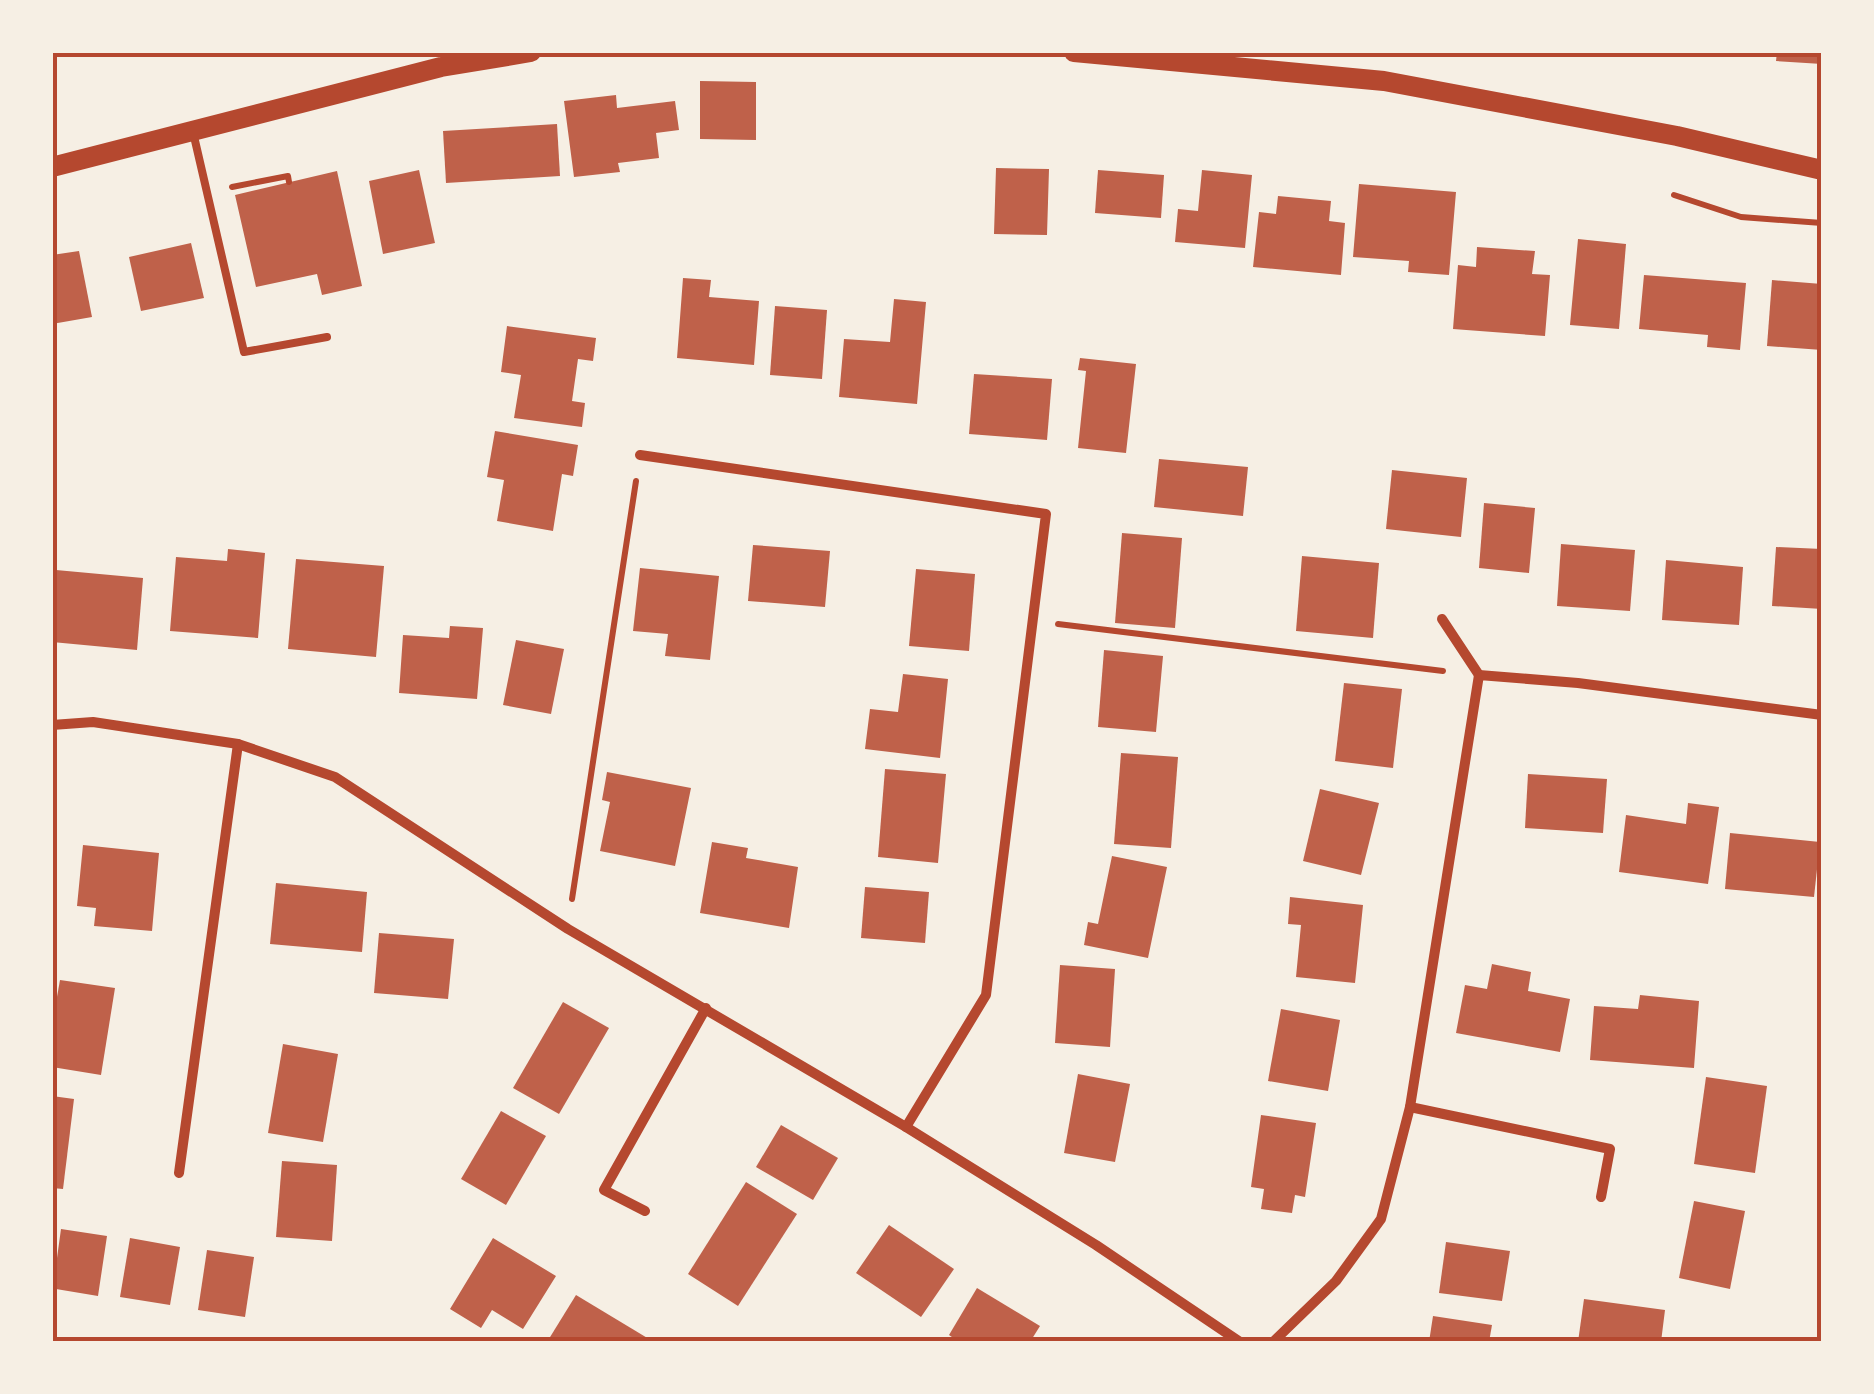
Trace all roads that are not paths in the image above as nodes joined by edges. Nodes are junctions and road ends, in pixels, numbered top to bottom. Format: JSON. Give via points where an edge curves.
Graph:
{"nodes":[{"id":1,"x":531,"y":52,"type":"edge"},
{"id":2,"x":1074,"y":52,"type":"edge"},
{"id":3,"x":193,"y":132,"type":"junction"},
{"id":4,"x":52,"y":167,"type":"edge"},
{"id":5,"x":1822,"y":170,"type":"edge"},
{"id":6,"x":327,"y":337,"type":"dead end"},
{"id":7,"x":640,"y":455,"type":"road end"},
{"id":8,"x":1442,"y":619,"type":"dead end"},
{"id":9,"x":1479,"y":675,"type":"junction"},
{"id":10,"x":1822,"y":714,"type":"edge"},
{"id":11,"x":52,"y":725,"type":"edge"},
{"id":12,"x":238,"y":744,"type":"junction"},
{"id":13,"x":706,"y":1008,"type":"junction"},
{"id":14,"x":1410,"y":1107,"type":"junction"},
{"id":15,"x":906,"y":1126,"type":"junction"},
{"id":16,"x":179,"y":1173,"type":"dead end"},
{"id":17,"x":1600,"y":1197,"type":"dead end"},
{"id":18,"x":645,"y":1212,"type":"dead end"},
{"id":19,"x":1240,"y":1342,"type":"edge"},
{"id":20,"x":1273,"y":1342,"type":"edge"}],
"edges":[{"from":1,"to":3,"type":"main road","via":[[442,67]]},
{"from":2,"to":5,"type":"main road","via":[[1384,81]]},
{"from":3,"to":4,"type":"main road"},
{"from":3,"to":6,"type":"lane","via":[[244,352]]},
{"from":7,"to":15,"type":"street","via":[[1046,514],[986,996]]},
{"from":8,"to":9,"type":"street"},
{"from":9,"to":10,"type":"street"},
{"from":9,"to":14,"type":"street"},
{"from":11,"to":12,"type":"street","via":[[93,722]]},
{"from":12,"to":13,"type":"street","via":[[335,777],[568,929]]},
{"from":12,"to":16,"type":"street"},
{"from":13,"to":15,"type":"street"},
{"from":13,"to":18,"type":"street","via":[[604,1190]]},
{"from":14,"to":17,"type":"street","via":[[1610,1149]]},
{"from":14,"to":20,"type":"street","via":[[1382,1220],[1336,1281]]},
{"from":15,"to":19,"type":"street"}]}
